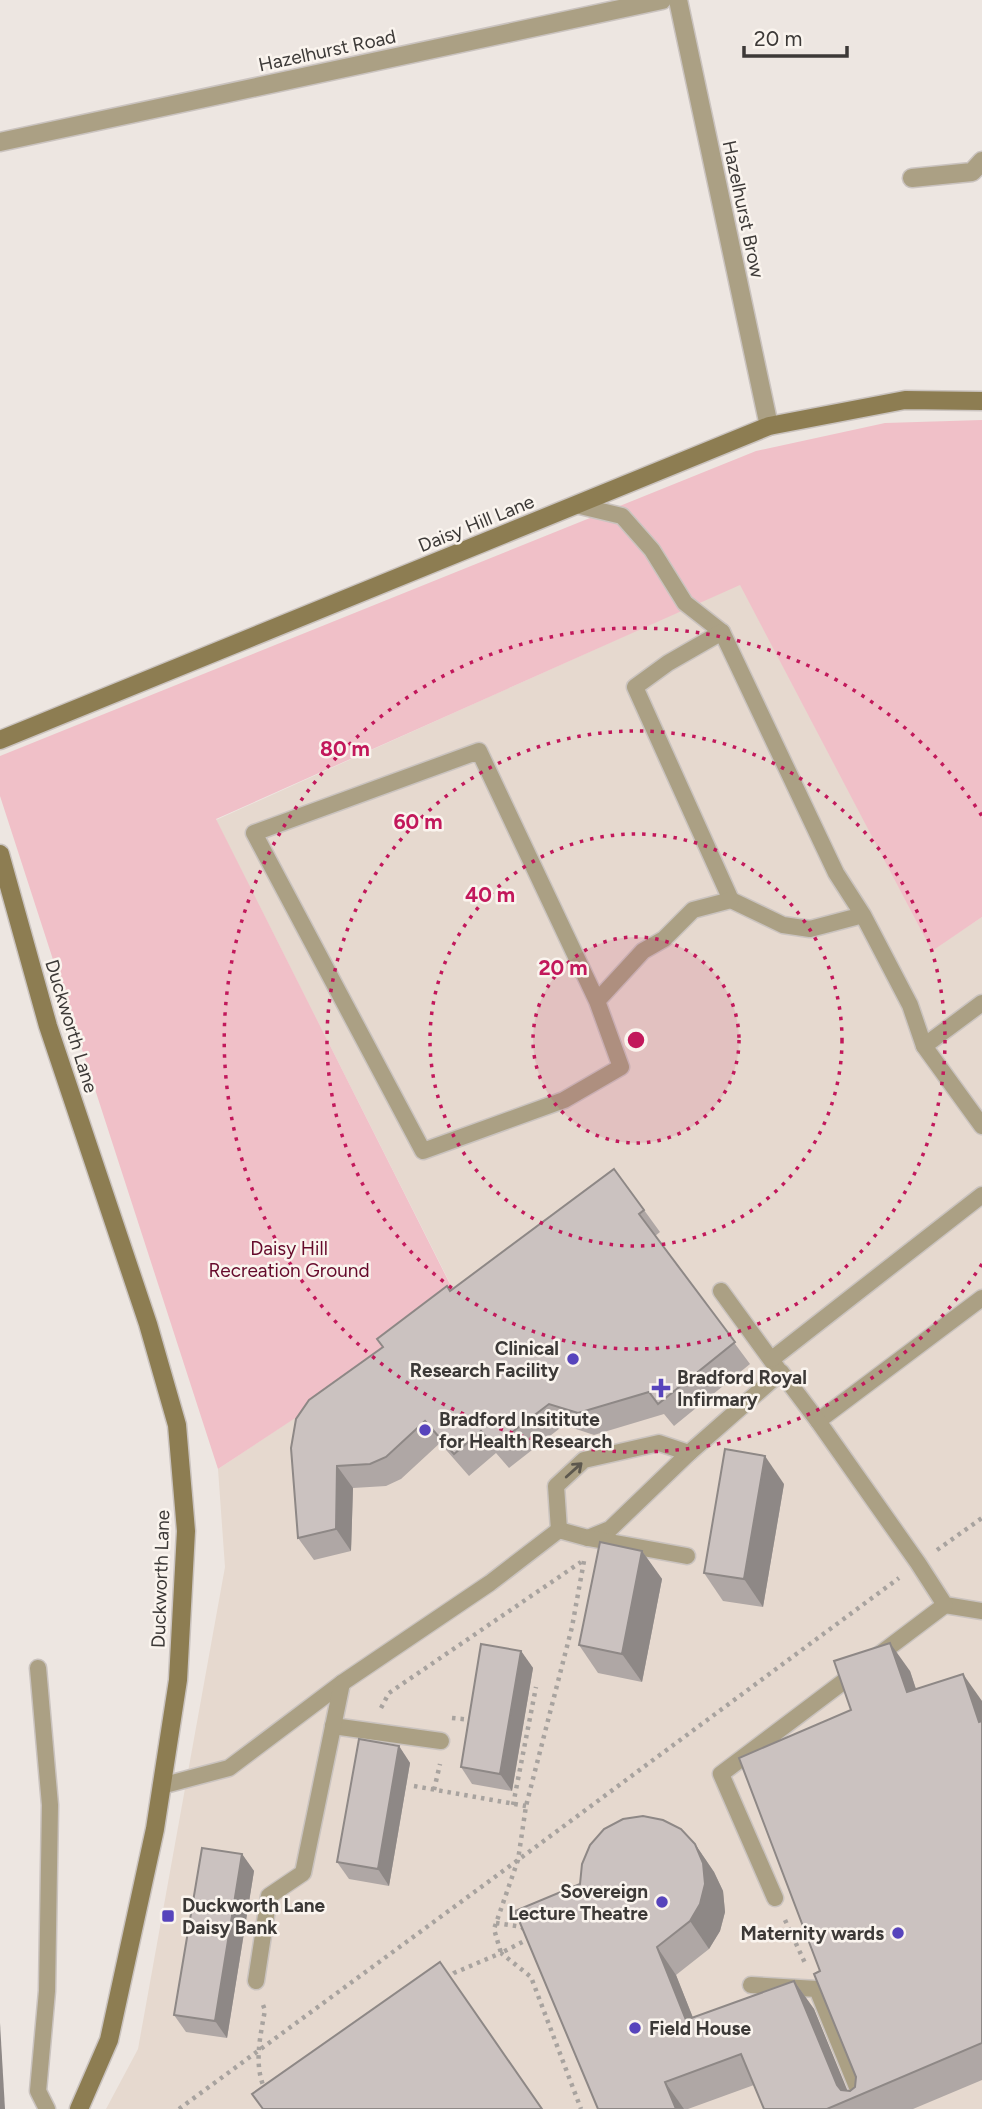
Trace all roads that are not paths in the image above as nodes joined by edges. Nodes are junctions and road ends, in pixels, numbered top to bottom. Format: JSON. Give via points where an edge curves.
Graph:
{"nodes":[{"id":1,"x":662,"y":0,"type":"edge"},
{"id":2,"x":678,"y":0,"type":"edge"},
{"id":3,"x":0,"y":142,"type":"edge"},
{"id":4,"x":982,"y":161,"type":"edge"},
{"id":5,"x":912,"y":178,"type":"dead end"},
{"id":6,"x":982,"y":401,"type":"edge"},
{"id":7,"x":769,"y":426,"type":"junction"},
{"id":8,"x":576,"y":505,"type":"junction"},
{"id":9,"x":722,"y":632,"type":"junction"},
{"id":10,"x":0,"y":740,"type":"edge"},
{"id":11,"x":0,"y":854,"type":"edge"},
{"id":12,"x":731,"y":900,"type":"junction"},
{"id":13,"x":863,"y":915,"type":"junction"},
{"id":14,"x":597,"y":1001,"type":"junction"},
{"id":15,"x":982,"y":1003,"type":"edge"},
{"id":16,"x":924,"y":1046,"type":"junction"},
{"id":17,"x":982,"y":1126,"type":"edge"},
{"id":18,"x":982,"y":1195,"type":"edge"},
{"id":19,"x":721,"y":1292,"type":"dead end"},
{"id":20,"x":982,"y":1298,"type":"edge"},
{"id":21,"x":776,"y":1366,"type":"junction"},
{"id":22,"x":818,"y":1422,"type":"junction"},
{"id":23,"x":689,"y":1453,"type":"junction"},
{"id":24,"x":559,"y":1530,"type":"junction"},
{"id":25,"x":588,"y":1538,"type":"junction"},
{"id":26,"x":687,"y":1556,"type":"dead end"},
{"id":27,"x":945,"y":1605,"type":"junction"},
{"id":28,"x":982,"y":1611,"type":"edge"},
{"id":29,"x":38,"y":1668,"type":"dead end"},
{"id":30,"x":342,"y":1683,"type":"junction"},
{"id":31,"x":333,"y":1726,"type":"junction"},
{"id":32,"x":441,"y":1741,"type":"dead end"},
{"id":33,"x":161,"y":1786,"type":"junction"},
{"id":34,"x":775,"y":1898,"type":"edge"},
{"id":35,"x":256,"y":1981,"type":"road end"},
{"id":36,"x":751,"y":1985,"type":"dead end"},
{"id":37,"x":47,"y":2109,"type":"edge"},
{"id":38,"x":79,"y":2109,"type":"edge"},
{"id":39,"x":866,"y":2109,"type":"edge"}],
"edges":[{"from":1,"to":3,"type":"street","name":"Hazelhurst Road"},
{"from":2,"to":7,"type":"street","name":"Hazelhurst Brow"},
{"from":4,"to":5,"type":"street","via":[[972,172]]},
{"from":6,"to":7,"type":"street","name":"Daisy Hill Lane","via":[[905,400]]},
{"from":7,"to":8,"type":"street","name":"Daisy Hill Lane"},
{"from":8,"to":9,"type":"lane","via":[[622,516],[652,550],[685,603]]},
{"from":8,"to":10,"type":"street","name":"Daisy Hill Lane"},
{"from":9,"to":12,"type":"lane","via":[[635,687]]},
{"from":9,"to":13,"type":"lane","via":[[836,873]]},
{"from":11,"to":33,"type":"street","name":"Duckworth Lane","via":[[48,1026],[177,1425],[186,1531],[178,1680]]},
{"from":12,"to":13,"type":"lane","via":[[783,925],[810,929]]},
{"from":12,"to":14,"type":"lane","via":[[693,910],[664,939],[643,951]]},
{"from":13,"to":16,"type":"lane","via":[[910,1005]]},
{"from":14,"to":14,"type":"lane","via":[[621,1067],[564,1100],[423,1151],[254,833],[480,751]]},
{"from":15,"to":16,"type":"lane"},
{"from":16,"to":17,"type":"lane"},
{"from":18,"to":21,"type":"lane"},
{"from":19,"to":21,"type":"lane"},
{"from":20,"to":22,"type":"lane"},
{"from":21,"to":22,"type":"lane"},
{"from":21,"to":23,"type":"lane"},
{"from":22,"to":27,"type":"lane"},
{"from":24,"to":23,"type":"lane","one_way":true,"via":[[556,1486],[584,1460],[659,1443]]},
{"from":23,"to":25,"type":"lane","via":[[610,1529]]},
{"from":24,"to":25,"type":"lane"},
{"from":24,"to":30,"type":"lane","via":[[490,1583]]},
{"from":25,"to":26,"type":"lane"},
{"from":27,"to":28,"type":"lane"},
{"from":27,"to":34,"type":"lane","via":[[722,1774]]},
{"from":29,"to":37,"type":"lane","via":[[50,1805],[47,1991],[38,2091]]},
{"from":30,"to":31,"type":"lane"},
{"from":30,"to":33,"type":"lane","via":[[229,1768]]},
{"from":31,"to":32,"type":"lane"},
{"from":31,"to":35,"type":"lane","via":[[303,1873],[269,1896]]},
{"from":33,"to":38,"type":"street","name":"Duckworth Lane","via":[[110,2040]]},
{"from":36,"to":39,"type":"lane","via":[[817,1989]]}]}
